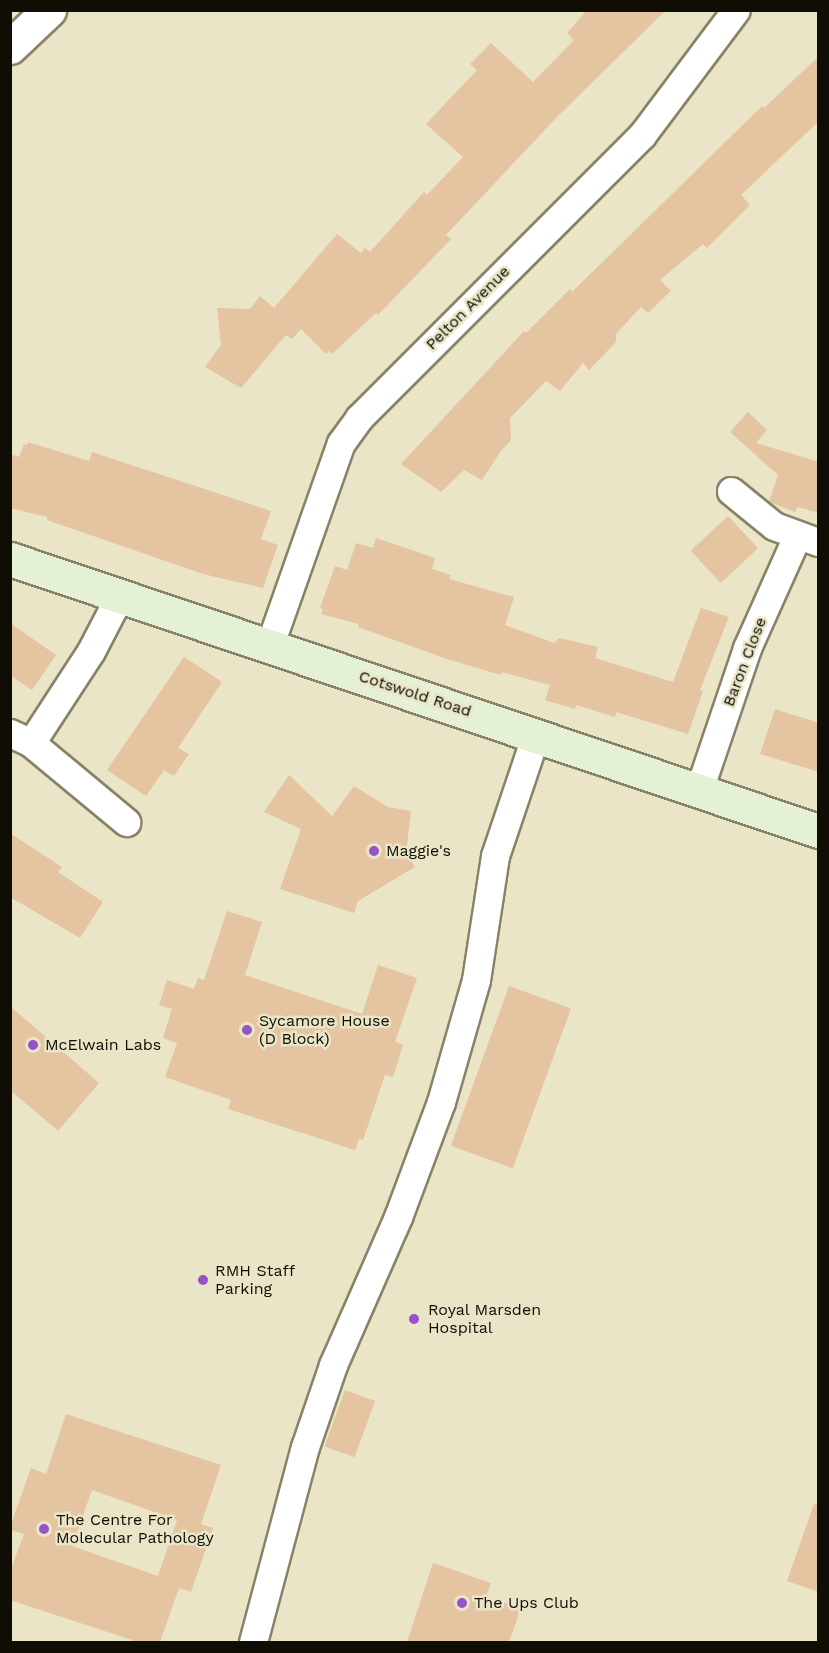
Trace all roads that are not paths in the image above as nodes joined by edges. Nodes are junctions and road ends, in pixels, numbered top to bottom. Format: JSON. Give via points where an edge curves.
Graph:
{"nodes":[{"id":1,"x":49,"y":10,"type":"edge"},
{"id":2,"x":736,"y":10,"type":"edge"},
{"id":3,"x":10,"y":47,"type":"edge"},
{"id":4,"x":731,"y":491,"type":"dead end"},
{"id":5,"x":808,"y":539,"type":"edge"},
{"id":6,"x":10,"y":560,"type":"edge"},
{"id":7,"x":119,"y":597,"type":"junction"},
{"id":8,"x":269,"y":647,"type":"junction"},
{"id":9,"x":536,"y":734,"type":"junction"},
{"id":10,"x":21,"y":738,"type":"edge"},
{"id":11,"x":699,"y":790,"type":"junction"},
{"id":12,"x":126,"y":822,"type":"dead end"},
{"id":13,"x":819,"y":831,"type":"edge"},
{"id":14,"x":253,"y":1642,"type":"edge"}],
"edges":[{"from":1,"to":3,"type":"street"},
{"from":2,"to":8,"type":"street","name":"Pelton Avenue","via":[[642,135],[358,418],[341,443]]},
{"from":4,"to":5,"type":"street","name":"Baron Close","via":[[774,526]]},
{"from":5,"to":11,"type":"street","name":"Baron Close","via":[[747,648]]},
{"from":6,"to":7,"type":"main road","name":"Cotswold Road"},
{"from":7,"to":8,"type":"main road","name":"Cotswold Road"},
{"from":7,"to":10,"type":"street","via":[[91,651]]},
{"from":8,"to":9,"type":"main road","name":"Cotswold Road"},
{"from":9,"to":11,"type":"main road","name":"Cotswold Road"},
{"from":9,"to":14,"type":"street","via":[[495,856],[476,980],[441,1102],[399,1217],[333,1365],[305,1447]]},
{"from":10,"to":12,"type":"street"},
{"from":11,"to":13,"type":"main road","name":"Cotswold Road"}]}
